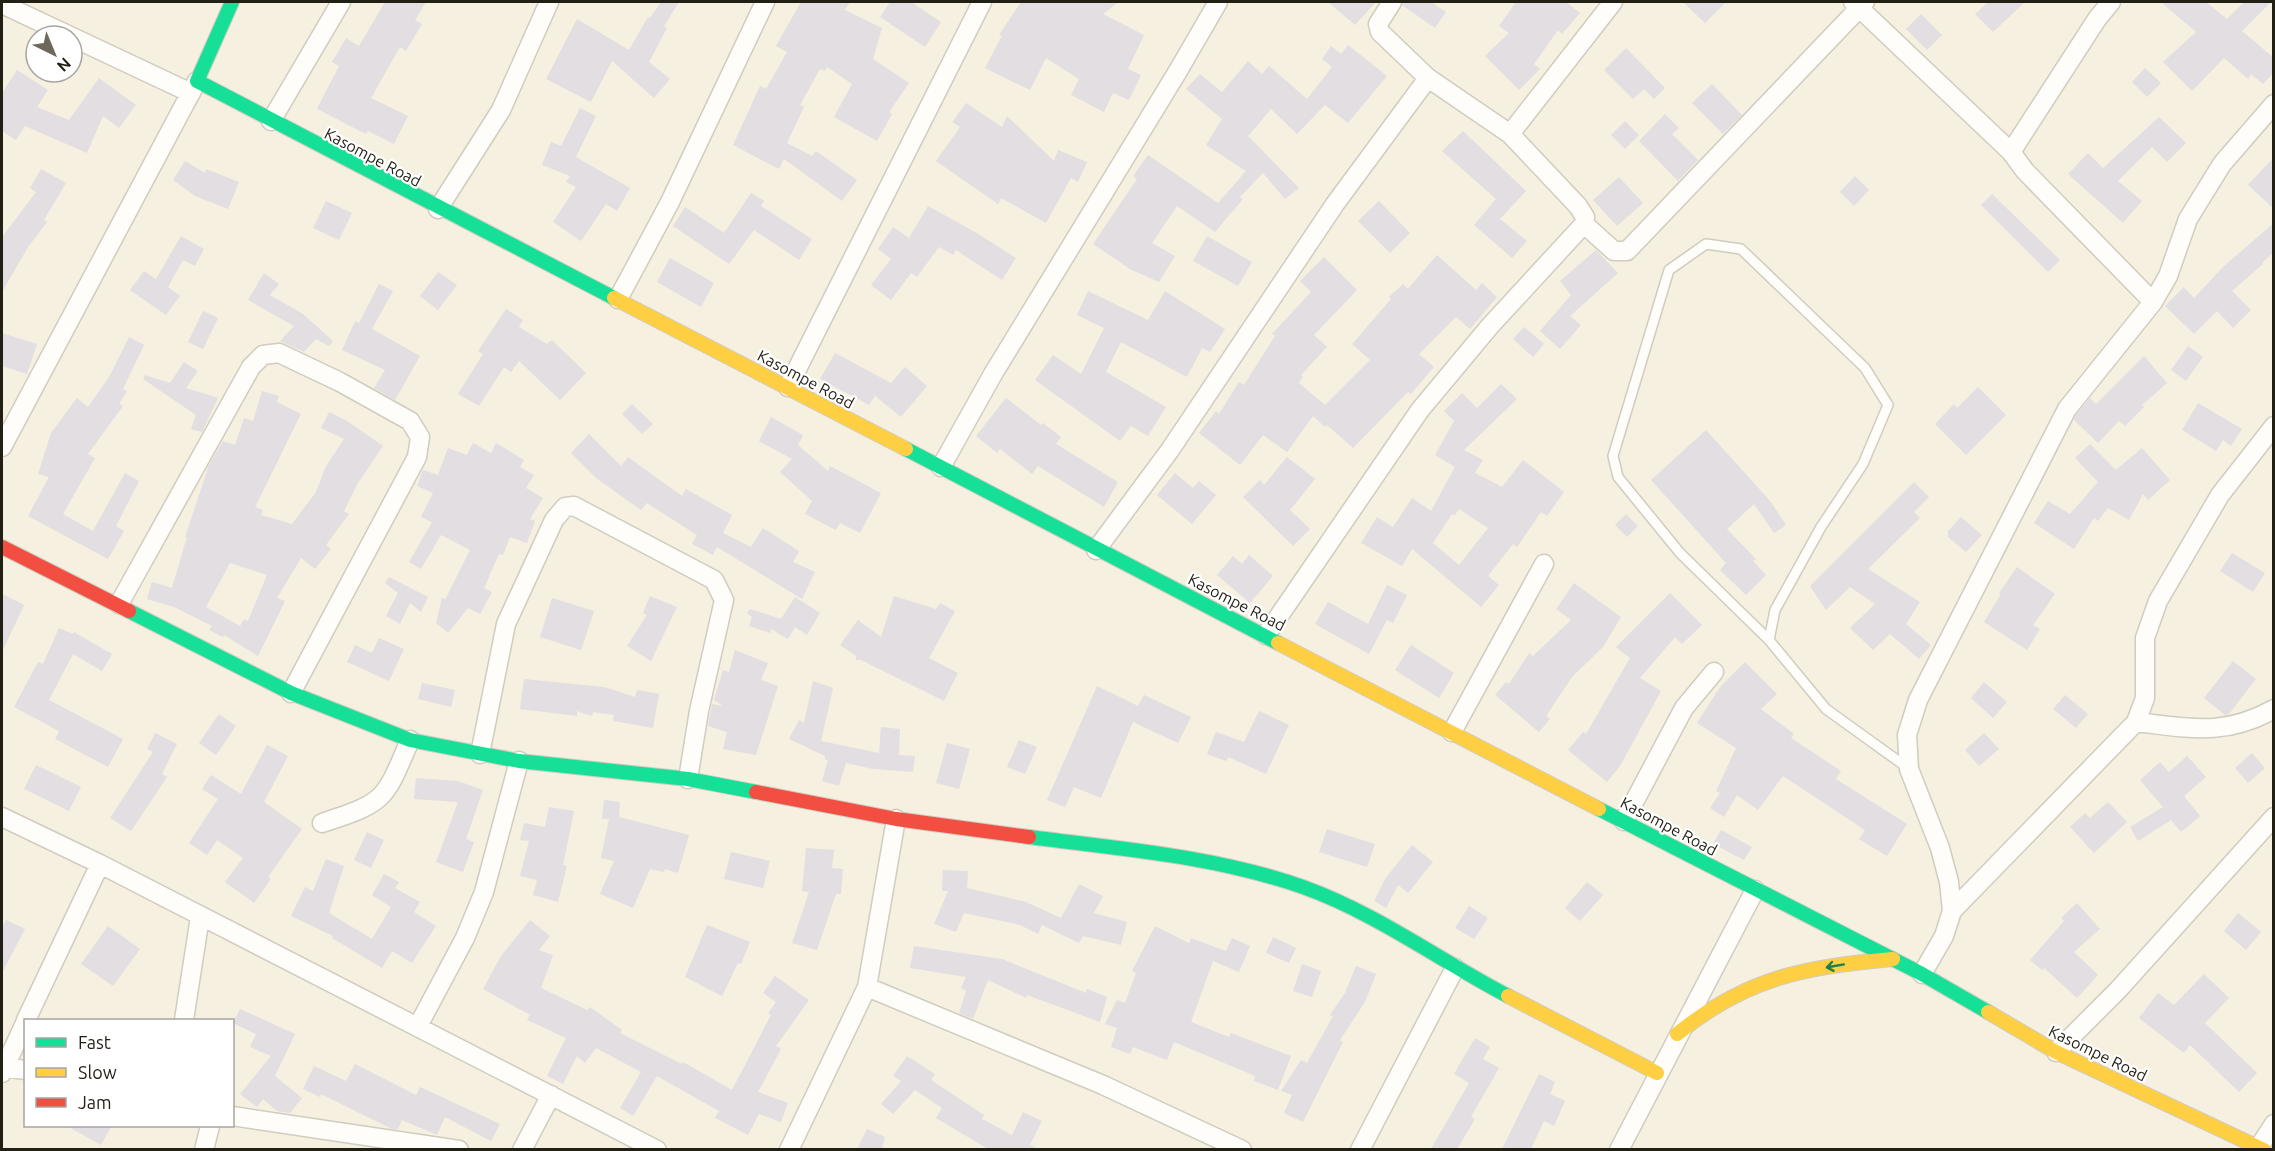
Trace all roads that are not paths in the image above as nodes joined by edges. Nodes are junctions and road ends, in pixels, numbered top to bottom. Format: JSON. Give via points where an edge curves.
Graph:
{"nodes":[{"id":1,"x":232,"y":2,"type":"edge"},
{"id":2,"x":340,"y":2,"type":"edge"},
{"id":3,"x":549,"y":2,"type":"edge"},
{"id":4,"x":765,"y":2,"type":"edge"},
{"id":5,"x":982,"y":2,"type":"edge"},
{"id":6,"x":1218,"y":2,"type":"edge"},
{"id":7,"x":1392,"y":2,"type":"edge"},
{"id":8,"x":1613,"y":2,"type":"edge"},
{"id":9,"x":2111,"y":2,"type":"edge"},
{"id":10,"x":2,"y":4,"type":"edge"},
{"id":11,"x":1859,"y":4,"type":"edge"},
{"id":12,"x":45,"y":24,"type":"edge"},
{"id":13,"x":84,"y":41,"type":"edge"},
{"id":14,"x":1428,"y":78,"type":"junction"},
{"id":15,"x":194,"y":87,"type":"junction"},
{"id":16,"x":2274,"y":104,"type":"edge"},
{"id":17,"x":271,"y":122,"type":"junction"},
{"id":18,"x":1510,"y":134,"type":"junction"},
{"id":19,"x":2010,"y":152,"type":"junction"},
{"id":20,"x":438,"y":209,"type":"junction"},
{"id":21,"x":1584,"y":224,"type":"junction"},
{"id":22,"x":618,"y":299,"type":"junction"},
{"id":23,"x":2152,"y":302,"type":"junction"},
{"id":24,"x":788,"y":387,"type":"junction"},
{"id":25,"x":2274,"y":426,"type":"edge"},
{"id":26,"x":2,"y":447,"type":"edge"},
{"id":27,"x":941,"y":467,"type":"junction"},
{"id":28,"x":2,"y":547,"type":"edge"},
{"id":29,"x":1096,"y":550,"type":"junction"},
{"id":30,"x":1544,"y":564,"type":"dead end"},
{"id":31,"x":119,"y":604,"type":"junction"},
{"id":32,"x":1266,"y":635,"type":"junction"},
{"id":33,"x":1769,"y":640,"type":"junction"},
{"id":34,"x":1714,"y":672,"type":"dead end"},
{"id":35,"x":291,"y":693,"type":"junction"},
{"id":36,"x":2274,"y":709,"type":"edge"},
{"id":37,"x":2136,"y":722,"type":"junction"},
{"id":38,"x":1452,"y":732,"type":"junction"},
{"id":39,"x":410,"y":741,"type":"junction"},
{"id":40,"x":480,"y":754,"type":"junction"},
{"id":41,"x":519,"y":761,"type":"junction"},
{"id":42,"x":1910,"y":769,"type":"junction"},
{"id":43,"x":688,"y":779,"type":"junction"},
{"id":44,"x":2,"y":817,"type":"edge"},
{"id":45,"x":2274,"y":817,"type":"edge"},
{"id":46,"x":896,"y":819,"type":"junction"},
{"id":47,"x":1624,"y":821,"type":"junction"},
{"id":48,"x":322,"y":823,"type":"dead end"},
{"id":49,"x":100,"y":864,"type":"junction"},
{"id":50,"x":1755,"y":890,"type":"junction"},
{"id":51,"x":1952,"y":911,"type":"junction"},
{"id":52,"x":200,"y":917,"type":"junction"},
{"id":53,"x":1893,"y":959,"type":"junction"},
{"id":54,"x":1455,"y":968,"type":"junction"},
{"id":55,"x":1922,"y":974,"type":"junction"},
{"id":56,"x":867,"y":987,"type":"junction"},
{"id":57,"x":27,"y":1019,"type":"edge"},
{"id":58,"x":184,"y":1019,"type":"edge"},
{"id":59,"x":24,"y":1025,"type":"edge"},
{"id":60,"x":418,"y":1026,"type":"junction"},
{"id":61,"x":1677,"y":1034,"type":"junction"},
{"id":62,"x":2056,"y":1052,"type":"junction"},
{"id":63,"x":2,"y":1070,"type":"edge"},
{"id":64,"x":24,"y":1070,"type":"edge"},
{"id":65,"x":1657,"y":1073,"type":"junction"},
{"id":66,"x":551,"y":1095,"type":"junction"},
{"id":67,"x":234,"y":1116,"type":"edge"},
{"id":68,"x":2274,"y":1124,"type":"edge"},
{"id":69,"x":210,"y":1127,"type":"edge"},
{"id":70,"x":2261,"y":1148,"type":"edge"},
{"id":71,"x":204,"y":1149,"type":"edge"},
{"id":72,"x":459,"y":1149,"type":"edge"},
{"id":73,"x":522,"y":1149,"type":"edge"},
{"id":74,"x":657,"y":1149,"type":"edge"},
{"id":75,"x":789,"y":1149,"type":"edge"},
{"id":76,"x":1242,"y":1149,"type":"edge"},
{"id":77,"x":1360,"y":1149,"type":"edge"},
{"id":78,"x":1619,"y":1149,"type":"edge"}],
"edges":[{"from":1,"to":15,"type":"street"},
{"from":2,"to":17,"type":"street"},
{"from":3,"to":20,"type":"street","via":[[501,110]]},
{"from":4,"to":22,"type":"street","via":[[675,193]]},
{"from":5,"to":24,"type":"street"},
{"from":6,"to":27,"type":"street"},
{"from":7,"to":14,"type":"street","via":[[1378,24],[1380,32]]},
{"from":8,"to":18,"type":"street"},
{"from":9,"to":19,"type":"street"},
{"from":10,"to":12,"type":"street"},
{"from":11,"to":19,"type":"street"},
{"from":11,"to":21,"type":"street","via":[[1627,251],[1614,251]]},
{"from":13,"to":15,"type":"street"},
{"from":14,"to":18,"type":"street"},
{"from":14,"to":29,"type":"street","via":[[1335,204],[1170,450]]},
{"from":15,"to":17,"type":"street","name":"Kasompe Road"},
{"from":15,"to":26,"type":"street"},
{"from":16,"to":23,"type":"street","via":[[2222,164],[2188,219],[2168,276]]},
{"from":17,"to":20,"type":"street","name":"Kasompe Road"},
{"from":18,"to":21,"type":"street","via":[[1578,206],[1585,217]]},
{"from":19,"to":23,"type":"street"},
{"from":20,"to":22,"type":"street","name":"Kasompe Road"},
{"from":21,"to":32,"type":"street","via":[[1490,326],[1420,410]]},
{"from":22,"to":24,"type":"street","name":"Kasompe Road"},
{"from":23,"to":42,"type":"street","via":[[2067,409],[1969,598],[1918,700],[1907,735]]},
{"from":24,"to":27,"type":"street","name":"Kasompe Road"},
{"from":25,"to":37,"type":"street","via":[[2220,495],[2158,601],[2145,638],[2145,698]]},
{"from":27,"to":29,"type":"street","name":"Kasompe Road"},
{"from":28,"to":31,"type":"street"},
{"from":29,"to":32,"type":"street","name":"Kasompe Road"},
{"from":30,"to":38,"type":"street"},
{"from":31,"to":35,"type":"street"},
{"from":31,"to":35,"type":"street","via":[[251,367],[262,355],[279,353],[340,382],[410,421],[420,437],[417,457]]},
{"from":32,"to":38,"type":"street","name":"Kasompe Road"},
{"from":33,"to":33,"type":"lane","via":[[1680,553],[1618,477],[1612,456],[1669,270],[1706,244],[1741,249],[1865,368],[1888,405],[1863,464],[1821,527],[1775,610]]},
{"from":33,"to":42,"type":"lane","via":[[1826,709]]},
{"from":34,"to":47,"type":"street","via":[[1684,708]]},
{"from":35,"to":39,"type":"street"},
{"from":36,"to":37,"type":"street","via":[[2251,722],[2210,730]]},
{"from":37,"to":51,"type":"street"},
{"from":38,"to":47,"type":"street","name":"Kasompe Road"},
{"from":39,"to":40,"type":"street"},
{"from":39,"to":48,"type":"street","via":[[390,787],[380,799],[364,809]]},
{"from":40,"to":41,"type":"street"},
{"from":40,"to":43,"type":"street","via":[[506,624],[554,519],[565,507],[574,506],[714,580],[721,591],[724,600]]},
{"from":41,"to":43,"type":"street"},
{"from":41,"to":60,"type":"street","via":[[484,892],[465,938]]},
{"from":42,"to":51,"type":"street","via":[[1940,848]]},
{"from":43,"to":46,"type":"street"},
{"from":44,"to":49,"type":"street"},
{"from":45,"to":62,"type":"street","via":[[2118,990]]},
{"from":46,"to":54,"type":"street","via":[[1243,868],[1304,887],[1375,918]]},
{"from":46,"to":56,"type":"street"},
{"from":47,"to":50,"type":"street","name":"Kasompe Road"},
{"from":49,"to":52,"type":"street"},
{"from":49,"to":57,"type":"street"},
{"from":50,"to":53,"type":"street","name":"Kasompe Road"},
{"from":50,"to":61,"type":"street"},
{"from":51,"to":55,"type":"street","via":[[1944,936]]},
{"from":52,"to":58,"type":"street"},
{"from":52,"to":60,"type":"street"},
{"from":53,"to":55,"type":"street","name":"Kasompe Road"},
{"from":53,"to":61,"type":"street","one_way":true,"via":[[1840,964],[1763,983],[1731,995]]},
{"from":54,"to":65,"type":"street"},
{"from":54,"to":77,"type":"street"},
{"from":55,"to":62,"type":"street","name":"Kasompe Road"},
{"from":56,"to":75,"type":"street"},
{"from":56,"to":76,"type":"street","via":[[1103,1085]]},
{"from":59,"to":63,"type":"street"},
{"from":60,"to":66,"type":"street"},
{"from":61,"to":65,"type":"street"},
{"from":62,"to":70,"type":"street","name":"Kasompe Road"},
{"from":63,"to":64,"type":"street"},
{"from":65,"to":78,"type":"street"},
{"from":66,"to":73,"type":"street"},
{"from":66,"to":74,"type":"street"},
{"from":67,"to":72,"type":"street"},
{"from":68,"to":70,"type":"street"},
{"from":69,"to":71,"type":"street"}]}
